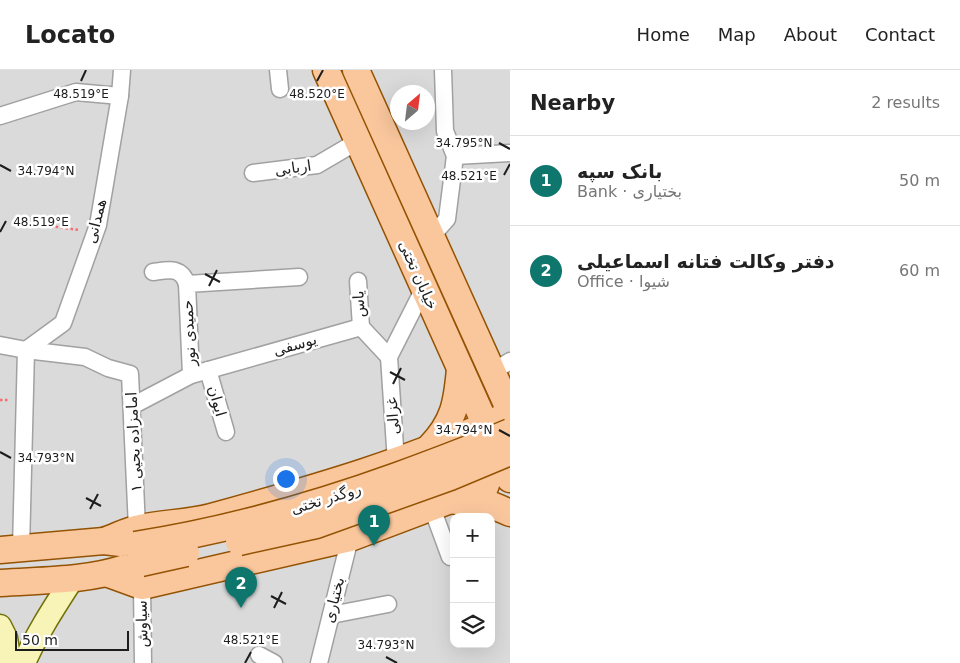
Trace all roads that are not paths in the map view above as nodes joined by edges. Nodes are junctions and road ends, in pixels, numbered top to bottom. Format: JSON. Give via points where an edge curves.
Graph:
{"nodes":[{"id":1,"x":122,"y":70,"type":"edge"},
{"id":2,"x":278,"y":70,"type":"edge"},
{"id":3,"x":326,"y":70,"type":"edge"},
{"id":4,"x":356,"y":70,"type":"edge"},
{"id":5,"x":443,"y":70,"type":"edge"},
{"id":6,"x":280,"y":89,"type":"dead end"},
{"id":7,"x":120,"y":96,"type":"junction"},
{"id":8,"x":0,"y":116,"type":"edge"},
{"id":9,"x":358,"y":141,"type":"junction"},
{"id":10,"x":510,"y":153,"type":"edge"},
{"id":11,"x":455,"y":156,"type":"junction"},
{"id":12,"x":253,"y":173,"type":"dead end"},
{"id":13,"x":432,"y":237,"type":"junction"},
{"id":14,"x":153,"y":272,"type":"dead end"},
{"id":15,"x":299,"y":276,"type":"dead end"},
{"id":16,"x":358,"y":281,"type":"dead end"},
{"id":17,"x":187,"y":284,"type":"junction"},
{"id":18,"x":424,"y":288,"type":"junction"},
{"id":19,"x":361,"y":327,"type":"junction"},
{"id":20,"x":0,"y":345,"type":"edge"},
{"id":21,"x":26,"y":350,"type":"junction"},
{"id":22,"x":390,"y":357,"type":"junction"},
{"id":23,"x":460,"y":369,"type":"junction"},
{"id":24,"x":208,"y":370,"type":"junction"},
{"id":25,"x":191,"y":375,"type":"junction"},
{"id":26,"x":502,"y":375,"type":"edge"},
{"id":27,"x":132,"y":406,"type":"junction"},
{"id":28,"x":510,"y":412,"type":"edge"},
{"id":29,"x":498,"y":428,"type":"edge"},
{"id":30,"x":226,"y":432,"type":"dead end"},
{"id":31,"x":461,"y":435,"type":"junction"},
{"id":32,"x":428,"y":448,"type":"junction"},
{"id":33,"x":510,"y":452,"type":"edge"},
{"id":34,"x":396,"y":462,"type":"junction"},
{"id":35,"x":510,"y":479,"type":"edge"},
{"id":36,"x":439,"y":505,"type":"junction"},
{"id":37,"x":510,"y":514,"type":"edge"},
{"id":38,"x":350,"y":538,"type":"junction"},
{"id":39,"x":10,"y":549,"type":"edge"},
{"id":40,"x":139,"y":555,"type":"junction"},
{"id":41,"x":450,"y":557,"type":"dead end"},
{"id":42,"x":73,"y":578,"type":"junction"},
{"id":43,"x":0,"y":583,"type":"edge"},
{"id":44,"x":388,"y":604,"type":"dead end"},
{"id":45,"x":331,"y":615,"type":"junction"},
{"id":46,"x":3,"y":632,"type":"edge"},
{"id":47,"x":34,"y":640,"type":"junction"},
{"id":48,"x":259,"y":655,"type":"dead end"},
{"id":49,"x":10,"y":663,"type":"edge"},
{"id":50,"x":24,"y":663,"type":"edge"},
{"id":51,"x":143,"y":663,"type":"edge"},
{"id":52,"x":274,"y":663,"type":"edge"},
{"id":53,"x":318,"y":663,"type":"edge"}],
"edges":[{"from":1,"to":7,"type":"street","name":"همدانی"},
{"from":2,"to":6,"type":"street"},
{"from":3,"to":9,"type":"main road","name":"خیابان تختی"},
{"from":4,"to":13,"type":"main road","name":"خیابان تختی"},
{"from":5,"to":11,"type":"street","via":[[445,131]]},
{"from":7,"to":8,"type":"street","via":[[76,92]]},
{"from":7,"to":21,"type":"street","name":"همدانی","via":[[98,225],[63,323]]},
{"from":9,"to":12,"type":"street","name":"اربابی","via":[[316,165]]},
{"from":9,"to":18,"type":"main road","name":"خیابان تختی"},
{"from":10,"to":11,"type":"street"},
{"from":11,"to":13,"type":"street","via":[[447,219]]},
{"from":13,"to":26,"type":"main road","name":"خیابان تختی"},
{"from":14,"to":17,"type":"street","via":[[179,272]]},
{"from":15,"to":17,"type":"street","name":"حمیدی نور"},
{"from":16,"to":19,"type":"street","name":"یاس"},
{"from":17,"to":25,"type":"street","name":"حمیدی نور"},
{"from":18,"to":22,"type":"street","name":"غزالی"},
{"from":18,"to":23,"type":"main road","name":"خیابان تختی"},
{"from":19,"to":22,"type":"street"},
{"from":19,"to":24,"type":"street","name":"یوسفی"},
{"from":20,"to":21,"type":"street"},
{"from":21,"to":27,"type":"street","name":"امامزاده یحیی ۱","via":[[85,357],[130,374]]},
{"from":21,"to":39,"type":"street"},
{"from":22,"to":34,"type":"street","name":"غزالی"},
{"from":23,"to":29,"type":"main road","name":"خیابان تختی"},
{"from":23,"to":32,"type":"main road","via":[[450,422]]},
{"from":24,"to":25,"type":"street","name":"یوسفی"},
{"from":24,"to":30,"type":"street","name":"ایوان"},
{"from":25,"to":27,"type":"street","name":"یوسفی"},
{"from":26,"to":28,"type":"main road","name":"خیابان تختی"},
{"from":27,"to":40,"type":"street","name":"امامزاده یحیی ۱"},
{"from":28,"to":29,"type":"main road"},
{"from":29,"to":31,"type":"main road"},
{"from":29,"to":35,"type":"main road","name":"خیابان تختی"},
{"from":29,"to":40,"type":"main road","name":"روگذر تختی","bridge":true,"via":[[465,451],[340,496]]},
{"from":31,"to":32,"type":"main road"},
{"from":31,"to":36,"type":"main road","via":[[472,438],[487,453],[491,463],[490,476],[485,486]]},
{"from":32,"to":34,"type":"main road"},
{"from":33,"to":40,"type":"main road","name":"روگذر تختی","bridge":true,"via":[[316,525]]},
{"from":34,"to":40,"type":"main road","via":[[314,489],[202,519]]},
{"from":36,"to":37,"type":"main road","via":[[460,500],[474,501]]},
{"from":36,"to":38,"type":"main road"},
{"from":36,"to":41,"type":"street"},
{"from":38,"to":40,"type":"main road"},
{"from":38,"to":45,"type":"street","name":"بختیاری"},
{"from":39,"to":40,"type":"main road","via":[[104,541]]},
{"from":40,"to":42,"type":"main road","via":[[109,574]]},
{"from":40,"to":51,"type":"street","name":"سیاوش"},
{"from":42,"to":43,"type":"main road"},
{"from":42,"to":47,"type":"street"},
{"from":44,"to":45,"type":"street"},
{"from":45,"to":53,"type":"street","name":"بختیاری"},
{"from":46,"to":47,"type":"street","via":[[27,635]]},
{"from":46,"to":49,"type":"street"},
{"from":47,"to":50,"type":"street"},
{"from":48,"to":52,"type":"street"}]}
